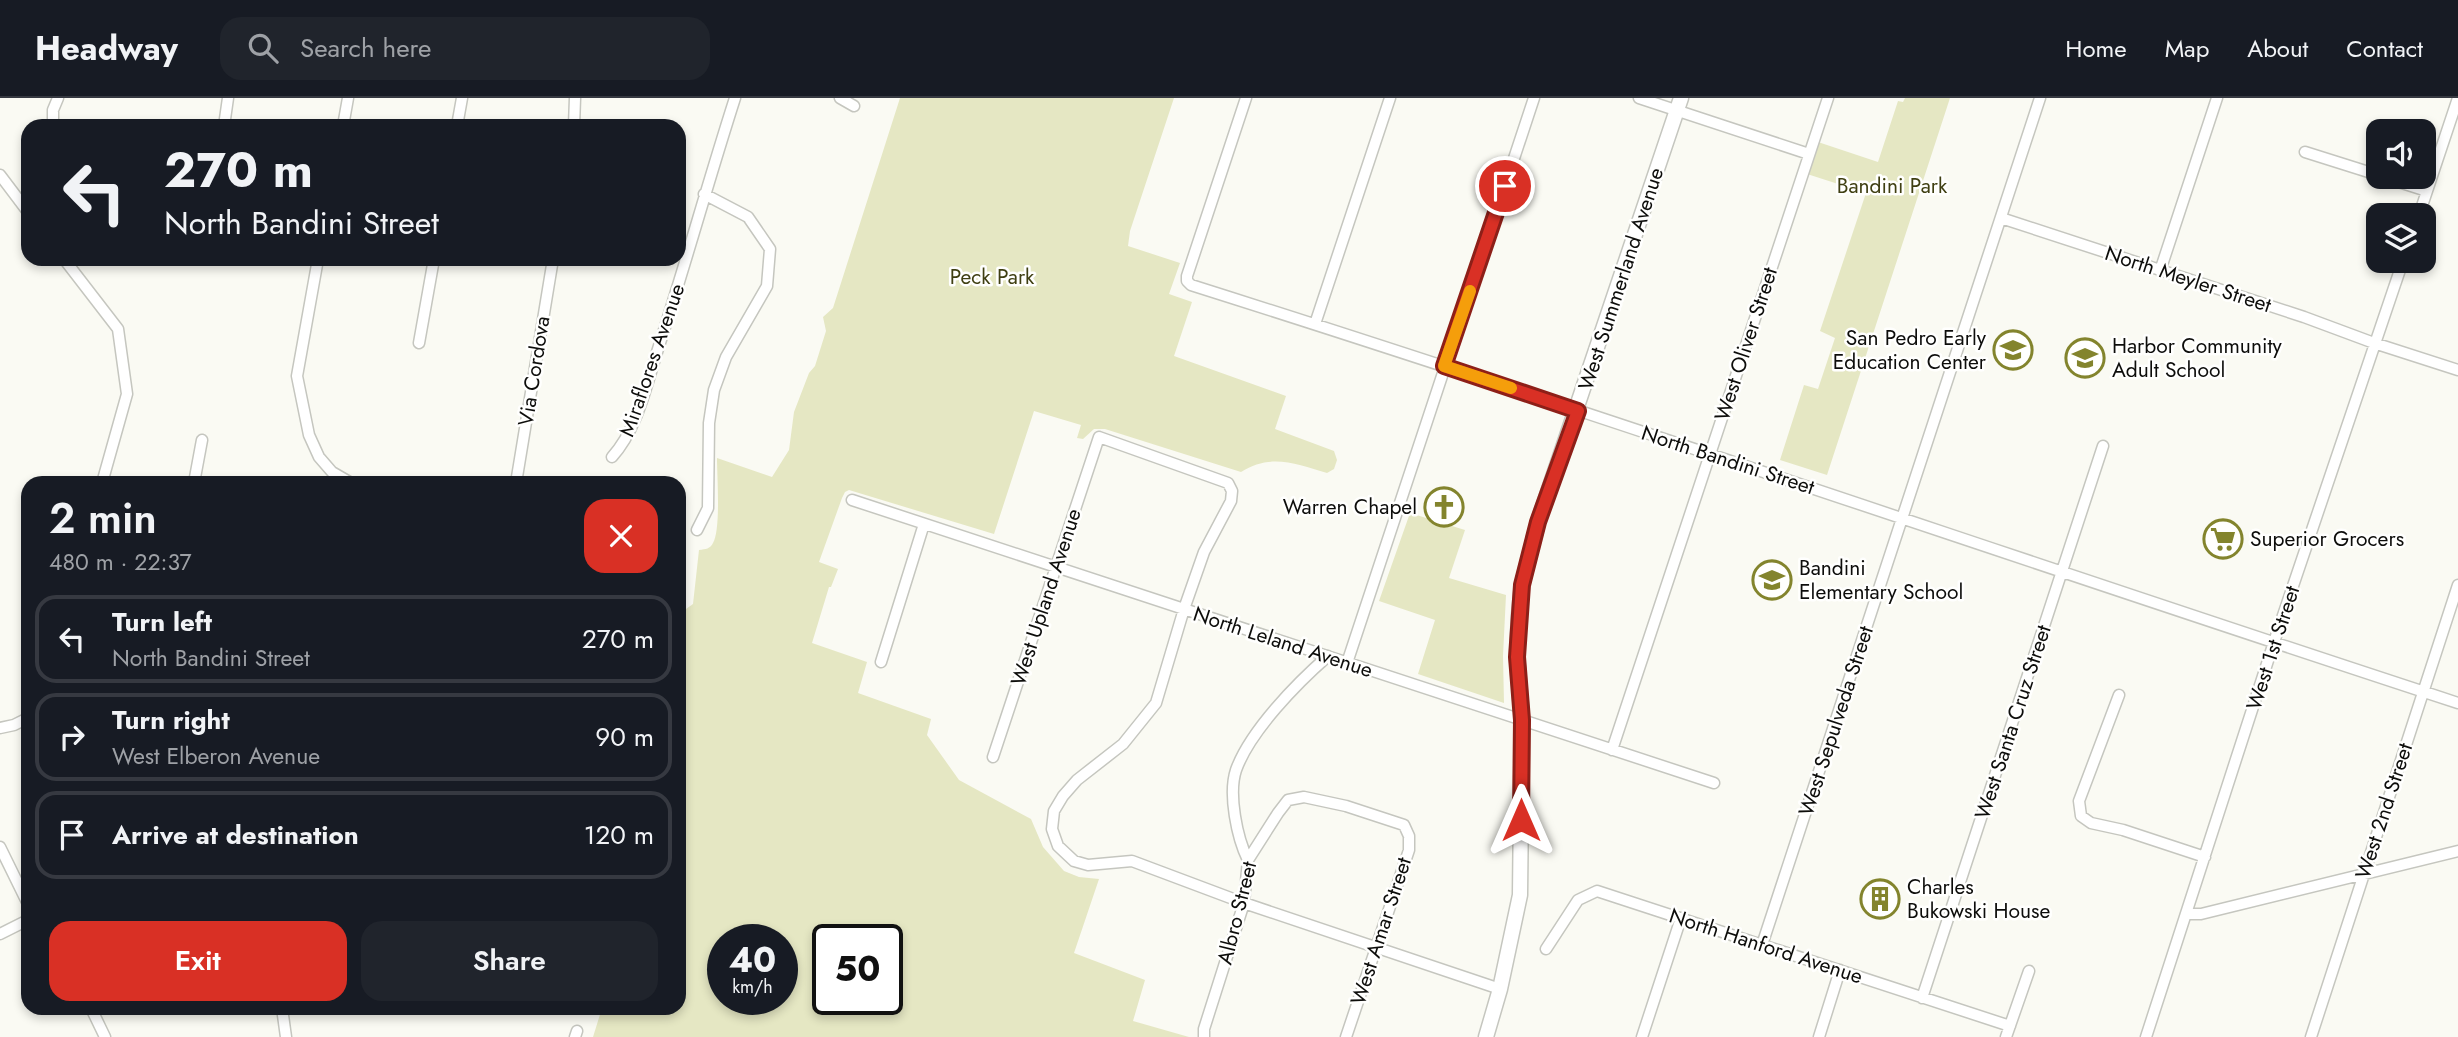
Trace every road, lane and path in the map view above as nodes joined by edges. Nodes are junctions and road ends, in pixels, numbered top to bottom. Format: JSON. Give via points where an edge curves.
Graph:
{"nodes":[{"id":1,"x":58,"y":98,"type":"edge"},
{"id":2,"x":228,"y":98,"type":"edge"},
{"id":3,"x":348,"y":98,"type":"edge"},
{"id":4,"x":462,"y":98,"type":"edge"},
{"id":5,"x":575,"y":98,"type":"edge"},
{"id":6,"x":735,"y":98,"type":"edge"},
{"id":7,"x":840,"y":98,"type":"edge"},
{"id":8,"x":1246,"y":98,"type":"edge"},
{"id":9,"x":1390,"y":98,"type":"edge"},
{"id":10,"x":1534,"y":98,"type":"edge"},
{"id":11,"x":1639,"y":98,"type":"edge"},
{"id":12,"x":1828,"y":98,"type":"edge"},
{"id":13,"x":2040,"y":98,"type":"edge"},
{"id":14,"x":2217,"y":98,"type":"edge"},
{"id":15,"x":2458,"y":98,"type":"edge"},
{"id":16,"x":1679,"y":104,"type":"edge"},
{"id":17,"x":854,"y":106,"type":"dead end"},
{"id":18,"x":54,"y":119,"type":"edge"},
{"id":19,"x":225,"y":119,"type":"edge"},
{"id":20,"x":344,"y":119,"type":"edge"},
{"id":21,"x":458,"y":119,"type":"edge"},
{"id":22,"x":574,"y":119,"type":"edge"},
{"id":23,"x":2305,"y":152,"type":"dead end"},
{"id":24,"x":1809,"y":154,"type":"junction"},
{"id":25,"x":2366,"y":172,"type":"edge"},
{"id":26,"x":0,"y":175,"type":"edge"},
{"id":27,"x":2421,"y":189,"type":"edge"},
{"id":28,"x":2427,"y":191,"type":"junction"},
{"id":29,"x":704,"y":194,"type":"junction"},
{"id":30,"x":21,"y":203,"type":"edge"},
{"id":31,"x":2423,"y":203,"type":"edge"},
{"id":32,"x":2001,"y":218,"type":"junction"},
{"id":33,"x":686,"y":262,"type":"edge"},
{"id":34,"x":69,"y":266,"type":"edge"},
{"id":35,"x":317,"y":266,"type":"edge"},
{"id":36,"x":432,"y":266,"type":"edge"},
{"id":37,"x":552,"y":266,"type":"edge"},
{"id":38,"x":685,"y":266,"type":"edge"},
{"id":39,"x":2160,"y":271,"type":"junction"},
{"id":40,"x":2399,"y":273,"type":"edge"},
{"id":41,"x":1315,"y":324,"type":"junction"},
{"id":42,"x":419,"y":342,"type":"dead end"},
{"id":43,"x":2374,"y":343,"type":"junction"},
{"id":44,"x":1444,"y":366,"type":"junction"},
{"id":45,"x":2458,"y":370,"type":"edge"},
{"id":46,"x":1578,"y":411,"type":"junction"},
{"id":47,"x":202,"y":440,"type":"dead end"},
{"id":48,"x":2103,"y":446,"type":"dead end"},
{"id":49,"x":1710,"y":454,"type":"junction"},
{"id":50,"x":612,"y":457,"type":"dead end"},
{"id":51,"x":104,"y":476,"type":"edge"},
{"id":52,"x":195,"y":476,"type":"edge"},
{"id":53,"x":339,"y":476,"type":"edge"},
{"id":54,"x":517,"y":476,"type":"edge"},
{"id":55,"x":852,"y":500,"type":"dead end"},
{"id":56,"x":1904,"y":518,"type":"junction"},
{"id":57,"x":924,"y":524,"type":"junction"},
{"id":58,"x":697,"y":530,"type":"dead end"},
{"id":59,"x":1055,"y":567,"type":"junction"},
{"id":60,"x":2061,"y":573,"type":"junction"},
{"id":61,"x":2458,"y":585,"type":"edge"},
{"id":62,"x":1184,"y":609,"type":"junction"},
{"id":63,"x":2274,"y":642,"type":"junction"},
{"id":64,"x":1328,"y":656,"type":"junction"},
{"id":65,"x":881,"y":662,"type":"dead end"},
{"id":66,"x":1347,"y":663,"type":"junction"},
{"id":67,"x":2423,"y":692,"type":"junction"},
{"id":68,"x":2119,"y":695,"type":"dead end"},
{"id":69,"x":2458,"y":703,"type":"edge"},
{"id":70,"x":1522,"y":720,"type":"junction"},
{"id":71,"x":21,"y":721,"type":"edge"},
{"id":72,"x":0,"y":728,"type":"edge"},
{"id":73,"x":1612,"y":750,"type":"junction"},
{"id":74,"x":993,"y":757,"type":"dead end"},
{"id":75,"x":1714,"y":783,"type":"dead end"},
{"id":76,"x":1404,"y":825,"type":"joint"},
{"id":77,"x":0,"y":847,"type":"edge"},
{"id":78,"x":2458,"y":851,"type":"edge"},
{"id":79,"x":2205,"y":857,"type":"junction"},
{"id":80,"x":1248,"y":860,"type":"junction"},
{"id":81,"x":2363,"y":874,"type":"junction"},
{"id":82,"x":21,"y":890,"type":"edge"},
{"id":83,"x":1244,"y":903,"type":"junction"},
{"id":84,"x":2186,"y":914,"type":"junction"},
{"id":85,"x":1681,"y":918,"type":"junction"},
{"id":86,"x":21,"y":924,"type":"edge"},
{"id":87,"x":0,"y":934,"type":"edge"},
{"id":88,"x":1762,"y":945,"type":"junction"},
{"id":89,"x":1376,"y":947,"type":"junction"},
{"id":90,"x":1546,"y":949,"type":"dead end"},
{"id":91,"x":1840,"y":971,"type":"junction"},
{"id":92,"x":2029,"y":971,"type":"dead end"},
{"id":93,"x":1500,"y":989,"type":"junction"},
{"id":94,"x":1922,"y":998,"type":"junction"},
{"id":95,"x":94,"y":1015,"type":"edge"},
{"id":96,"x":283,"y":1015,"type":"edge"},
{"id":97,"x":2008,"y":1032,"type":"edge"},
{"id":98,"x":1204,"y":1033,"type":"edge"},
{"id":99,"x":105,"y":1037,"type":"edge"},
{"id":100,"x":286,"y":1037,"type":"edge"},
{"id":101,"x":1346,"y":1037,"type":"edge"},
{"id":102,"x":1486,"y":1037,"type":"edge"},
{"id":103,"x":1642,"y":1037,"type":"edge"},
{"id":104,"x":1819,"y":1037,"type":"edge"},
{"id":105,"x":2146,"y":1037,"type":"edge"},
{"id":106,"x":2311,"y":1037,"type":"edge"}],
"edges":[{"from":1,"to":18,"type":"street"},
{"from":2,"to":19,"type":"street"},
{"from":3,"to":20,"type":"street"},
{"from":4,"to":21,"type":"street"},
{"from":5,"to":22,"type":"street"},
{"from":6,"to":29,"type":"street","name":"Miraflores Avenue"},
{"from":7,"to":17,"type":"street"},
{"from":8,"to":41,"type":"street","name":"North Bandini Street","via":[[1186,281]]},
{"from":9,"to":41,"type":"street"},
{"from":10,"to":44,"type":"street"},
{"from":11,"to":16,"type":"street"},
{"from":12,"to":24,"type":"street","name":"West Oliver Street"},
{"from":13,"to":32,"type":"street","name":"West Sepulveda Street"},
{"from":14,"to":39,"type":"street"},
{"from":15,"to":28,"type":"street"},
{"from":16,"to":24,"type":"street"},
{"from":16,"to":46,"type":"main road","name":"West Summerland Avenue"},
{"from":23,"to":25,"type":"street"},
{"from":24,"to":49,"type":"street","name":"West Oliver Street"},
{"from":26,"to":30,"type":"street"},
{"from":27,"to":28,"type":"street"},
{"from":28,"to":31,"type":"street"},
{"from":29,"to":33,"type":"street","name":"Miraflores Avenue"},
{"from":29,"to":58,"type":"street","via":[[748,216],[770,249],[767,286],[726,357],[714,390],[708,508]]},
{"from":32,"to":39,"type":"street","name":"North Meyler Street"},
{"from":32,"to":56,"type":"street","name":"West Sepulveda Street"},
{"from":34,"to":51,"type":"street","via":[[118,329],[127,394]]},
{"from":35,"to":53,"type":"street","via":[[297,376],[309,435],[319,457]]},
{"from":36,"to":42,"type":"street"},
{"from":37,"to":54,"type":"street","name":"Via Cordova"},
{"from":38,"to":50,"type":"street","name":"Miraflores Avenue","via":[[631,430]]},
{"from":39,"to":43,"type":"street","name":"North Meyler Street"},
{"from":40,"to":43,"type":"street","name":"West 1st Street"},
{"from":41,"to":44,"type":"street","name":"North Bandini Street"},
{"from":43,"to":45,"type":"street","name":"North Meyler Street"},
{"from":43,"to":63,"type":"street","name":"West 1st Street"},
{"from":44,"to":46,"type":"street","name":"North Bandini Street"},
{"from":44,"to":66,"type":"street"},
{"from":46,"to":49,"type":"street","name":"North Bandini Street"},
{"from":46,"to":70,"type":"main road","name":"West Summerland Avenue","via":[[1538,522],[1522,585],[1517,657]]},
{"from":47,"to":52,"type":"street"},
{"from":48,"to":60,"type":"street","name":"West Santa Cruz Street"},
{"from":49,"to":56,"type":"street","name":"North Bandini Street"},
{"from":49,"to":73,"type":"street","name":"West Oliver Street"},
{"from":55,"to":57,"type":"street","name":"North Leland Avenue"},
{"from":56,"to":60,"type":"street","name":"North Bandini Street"},
{"from":56,"to":88,"type":"street","name":"West Sepulveda Street"},
{"from":57,"to":59,"type":"street","name":"North Leland Avenue"},
{"from":57,"to":65,"type":"street"},
{"from":59,"to":62,"type":"street","name":"North Leland Avenue"},
{"from":59,"to":62,"type":"street","name":"West Upland Avenue","via":[[1099,437],[1228,483],[1232,491]]},
{"from":59,"to":74,"type":"street","name":"West Upland Avenue"},
{"from":60,"to":63,"type":"street","name":"North Bandini Street"},
{"from":60,"to":94,"type":"street","name":"West Santa Cruz Street"},
{"from":61,"to":67,"type":"street","name":"West 2nd Street"},
{"from":62,"to":64,"type":"street","name":"North Leland Avenue"},
{"from":62,"to":83,"type":"street","via":[[1156,702],[1123,744],[1063,796],[1054,811],[1052,829],[1058,846],[1074,861],[1088,865],[1132,861]]},
{"from":63,"to":67,"type":"street","name":"North Bandini Street"},
{"from":63,"to":79,"type":"street","name":"West 1st Street"},
{"from":64,"to":66,"type":"street","name":"North Leland Avenue"},
{"from":64,"to":80,"type":"street","via":[[1257,734],[1236,772],[1236,820]]},
{"from":66,"to":70,"type":"street","name":"North Leland Avenue"},
{"from":67,"to":69,"type":"street","name":"North Bandini Street"},
{"from":67,"to":81,"type":"street","name":"West 2nd Street"},
{"from":68,"to":79,"type":"street","via":[[2079,802],[2081,816],[2091,823]]},
{"from":70,"to":73,"type":"street","name":"North Leland Avenue"},
{"from":70,"to":93,"type":"main road","name":"West Summerland Avenue","via":[[1520,895]]},
{"from":71,"to":72,"type":"street"},
{"from":73,"to":75,"type":"street","name":"North Leland Avenue"},
{"from":76,"to":80,"type":"street","name":"Albro Street","via":[[1315,799],[1288,800]]},
{"from":76,"to":89,"type":"street","name":"West Amar Street","via":[[1409,850]]},
{"from":77,"to":82,"type":"street"},
{"from":78,"to":81,"type":"street"},
{"from":79,"to":84,"type":"street","name":"West 1st Street"},
{"from":80,"to":83,"type":"street","name":"Albro Street"},
{"from":81,"to":84,"type":"street"},
{"from":81,"to":106,"type":"street","name":"West 2nd Street"},
{"from":83,"to":89,"type":"street"},
{"from":83,"to":98,"type":"street","name":"Albro Street"},
{"from":84,"to":105,"type":"street","name":"West 1st Street"},
{"from":85,"to":88,"type":"street","name":"North Hanford Avenue"},
{"from":85,"to":90,"type":"street","name":"North Hanford Avenue","via":[[1597,891],[1578,901]]},
{"from":85,"to":103,"type":"street"},
{"from":86,"to":87,"type":"street"},
{"from":88,"to":91,"type":"street","name":"North Hanford Avenue"},
{"from":89,"to":93,"type":"street"},
{"from":89,"to":101,"type":"street","name":"West Amar Street"},
{"from":91,"to":94,"type":"street","name":"North Hanford Avenue"},
{"from":91,"to":104,"type":"street"},
{"from":92,"to":97,"type":"street"},
{"from":93,"to":102,"type":"main road","name":"West Summerland Avenue"},
{"from":94,"to":97,"type":"street","name":"North Hanford Avenue"},
{"from":95,"to":99,"type":"street"},
{"from":96,"to":100,"type":"street"}]}
